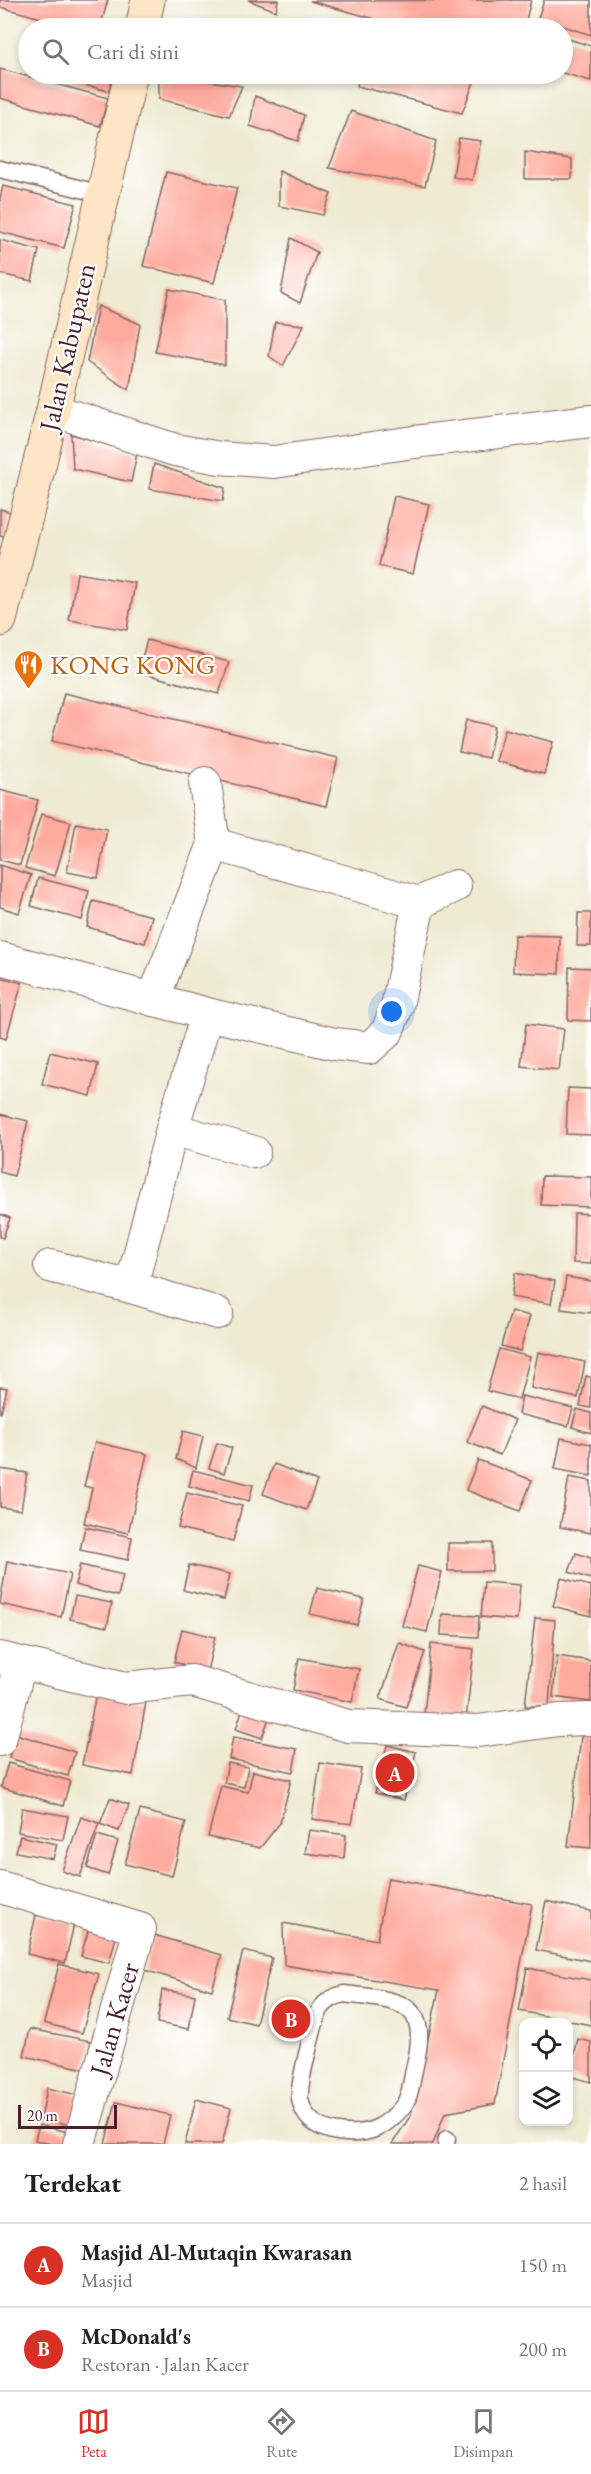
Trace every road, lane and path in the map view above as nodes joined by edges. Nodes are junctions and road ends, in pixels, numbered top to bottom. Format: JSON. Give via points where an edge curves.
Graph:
{"nodes":[{"id":1,"x":148,"y":0,"type":"edge"},
{"id":2,"x":144,"y":18,"type":"edge"},
{"id":3,"x":129,"y":84,"type":"edge"},
{"id":4,"x":0,"y":169,"type":"edge"},
{"id":5,"x":102,"y":195,"type":"junction"},
{"id":6,"x":53,"y":410,"type":"junction"},
{"id":7,"x":591,"y":421,"type":"edge"},
{"id":8,"x":4,"y":584,"type":"edge"},
{"id":9,"x":0,"y":620,"type":"edge"},
{"id":10,"x":205,"y":783,"type":"dead end"},
{"id":11,"x":214,"y":844,"type":"junction"},
{"id":12,"x":455,"y":886,"type":"dead end"},
{"id":13,"x":419,"y":903,"type":"junction"},
{"id":14,"x":0,"y":958,"type":"edge"},
{"id":15,"x":153,"y":1000,"type":"junction"},
{"id":16,"x":207,"y":1014,"type":"junction"},
{"id":17,"x":172,"y":1129,"type":"junction"},
{"id":18,"x":254,"y":1152,"type":"dead end"},
{"id":19,"x":50,"y":1266,"type":"dead end"},
{"id":20,"x":131,"y":1287,"type":"junction"},
{"id":21,"x":217,"y":1313,"type":"dead end"},
{"id":22,"x":10,"y":1661,"type":"edge"},
{"id":23,"x":591,"y":1719,"type":"edge"},
{"id":24,"x":0,"y":1740,"type":"edge"},
{"id":25,"x":0,"y":1887,"type":"edge"},
{"id":26,"x":326,"y":2136,"type":"edge"},
{"id":27,"x":79,"y":2144,"type":"edge"}],
"edges":[{"from":1,"to":2,"type":"main road"},
{"from":3,"to":5,"type":"main road","name":"Jalan Kabupaten"},
{"from":4,"to":5,"type":"lane"},
{"from":5,"to":6,"type":"main road","name":"Jalan Kabupaten"},
{"from":6,"to":7,"type":"street","via":[[175,450],[274,462]]},
{"from":6,"to":8,"type":"main road","name":"Jalan Kabupaten"},
{"from":8,"to":9,"type":"main road","name":"Jalan Kabupaten"},
{"from":10,"to":11,"type":"street"},
{"from":11,"to":13,"type":"street"},
{"from":11,"to":15,"type":"street"},
{"from":12,"to":13,"type":"street"},
{"from":13,"to":16,"type":"street","via":[[397,1006],[387,1032],[369,1048],[335,1044]]},
{"from":14,"to":15,"type":"street"},
{"from":15,"to":16,"type":"street"},
{"from":16,"to":17,"type":"street"},
{"from":17,"to":18,"type":"street"},
{"from":17,"to":20,"type":"street"},
{"from":19,"to":20,"type":"street"},
{"from":20,"to":21,"type":"street"},
{"from":22,"to":23,"type":"street","via":[[126,1688],[192,1681],[348,1726],[478,1731]]},
{"from":22,"to":24,"type":"street"},
{"from":25,"to":27,"type":"street","name":"Jalan Kacer","via":[[140,1929]]},
{"from":26,"to":26,"type":"lane","via":[[304,2111],[299,2091],[320,2010],[331,1999],[344,1994],[405,2006],[414,2013],[421,2032],[406,2102],[394,2118],[376,2128]]}]}
